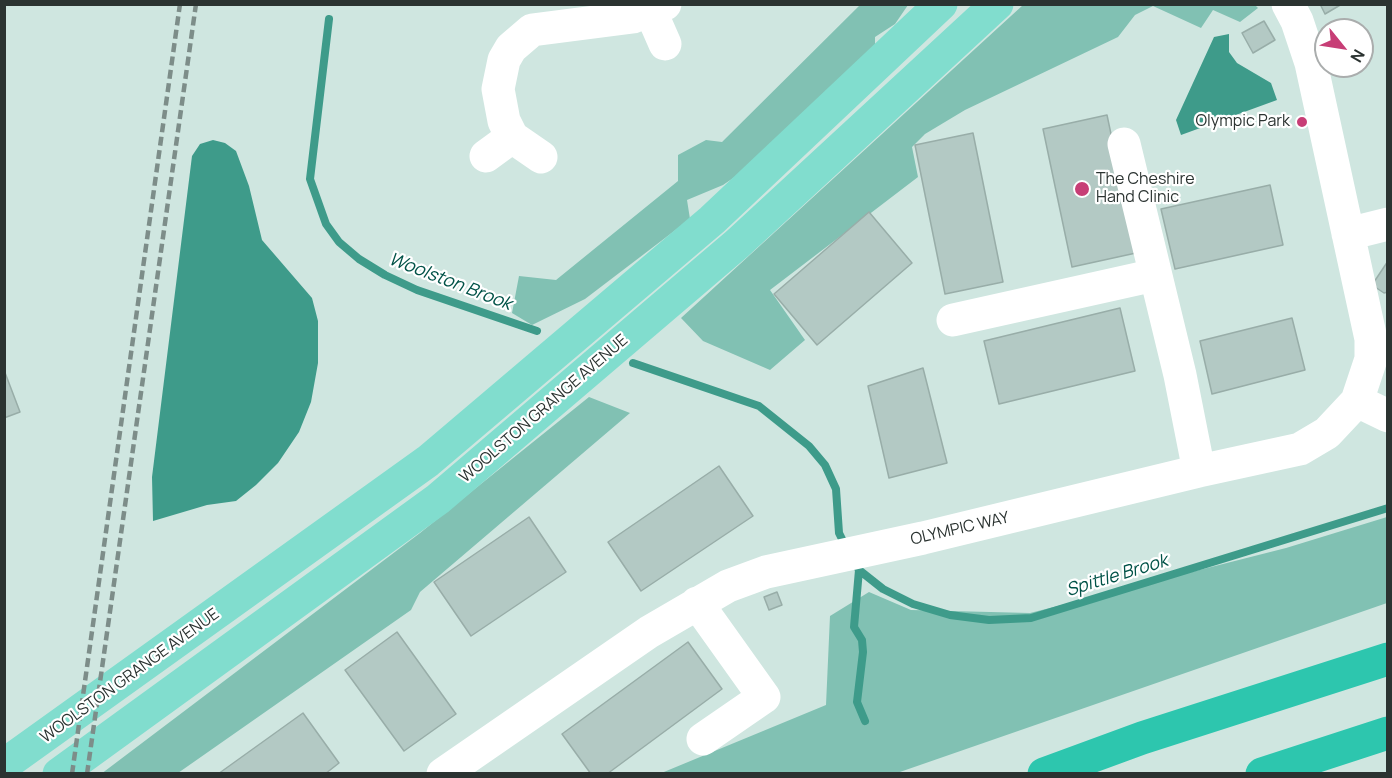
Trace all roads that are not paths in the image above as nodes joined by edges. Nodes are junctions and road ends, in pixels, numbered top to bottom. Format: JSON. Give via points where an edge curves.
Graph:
{"nodes":[{"id":1,"x":941,"y":4,"type":"edge"},
{"id":2,"x":997,"y":4,"type":"edge"},
{"id":3,"x":1288,"y":4,"type":"edge"},
{"id":4,"x":658,"y":8,"type":"edge"},
{"id":5,"x":665,"y":44,"type":"dead end"},
{"id":6,"x":512,"y":137,"type":"junction"},
{"id":7,"x":1124,"y":144,"type":"dead end"},
{"id":8,"x":486,"y":156,"type":"dead end"},
{"id":9,"x":542,"y":156,"type":"dead end"},
{"id":10,"x":1388,"y":224,"type":"edge"},
{"id":11,"x":1348,"y":234,"type":"junction"},
{"id":12,"x":1155,"y":275,"type":"junction"},
{"id":13,"x":953,"y":320,"type":"dead end"},
{"id":14,"x":1357,"y":401,"type":"junction"},
{"id":15,"x":1388,"y":416,"type":"edge"},
{"id":16,"x":1199,"y":471,"type":"junction"},
{"id":17,"x":697,"y":603,"type":"junction"},
{"id":18,"x":1388,"y":659,"type":"edge"},
{"id":19,"x":1388,"y":733,"type":"edge"},
{"id":20,"x":703,"y":739,"type":"dead end"},
{"id":21,"x":4,"y":765,"type":"edge"},
{"id":22,"x":59,"y":774,"type":"edge"},
{"id":23,"x":443,"y":774,"type":"edge"},
{"id":24,"x":1044,"y":774,"type":"edge"},
{"id":25,"x":1262,"y":774,"type":"edge"}],
"edges":[{"from":1,"to":21,"type":"main road","name":"WOOLSTON GRANGE AVENUE","via":[[712,220],[428,461]]},
{"from":2,"to":22,"type":"main road","name":"WOOLSTON GRANGE AVENUE","via":[[737,244],[438,499]]},
{"from":3,"to":11,"type":"street","via":[[1311,63]]},
{"from":4,"to":5,"type":"street"},
{"from":4,"to":6,"type":"street","via":[[601,23],[545,27],[520,38],[504,60],[498,89],[504,121]]},
{"from":6,"to":8,"type":"street"},
{"from":6,"to":9,"type":"street"},
{"from":7,"to":12,"type":"street"},
{"from":10,"to":11,"type":"street"},
{"from":11,"to":14,"type":"street","via":[[1371,339],[1371,359]]},
{"from":12,"to":13,"type":"street"},
{"from":12,"to":16,"type":"street"},
{"from":14,"to":15,"type":"street"},
{"from":14,"to":16,"type":"street","name":"OLYMPIC WAY","via":[[1327,433],[1300,449]]},
{"from":16,"to":17,"type":"street","name":"OLYMPIC WAY","via":[[757,576]]},
{"from":17,"to":20,"type":"street","via":[[764,697]]},
{"from":17,"to":23,"type":"street","name":"OLYMPIC WAY"},
{"from":18,"to":24,"type":"highway","via":[[1142,738]]},
{"from":19,"to":25,"type":"highway"}]}
